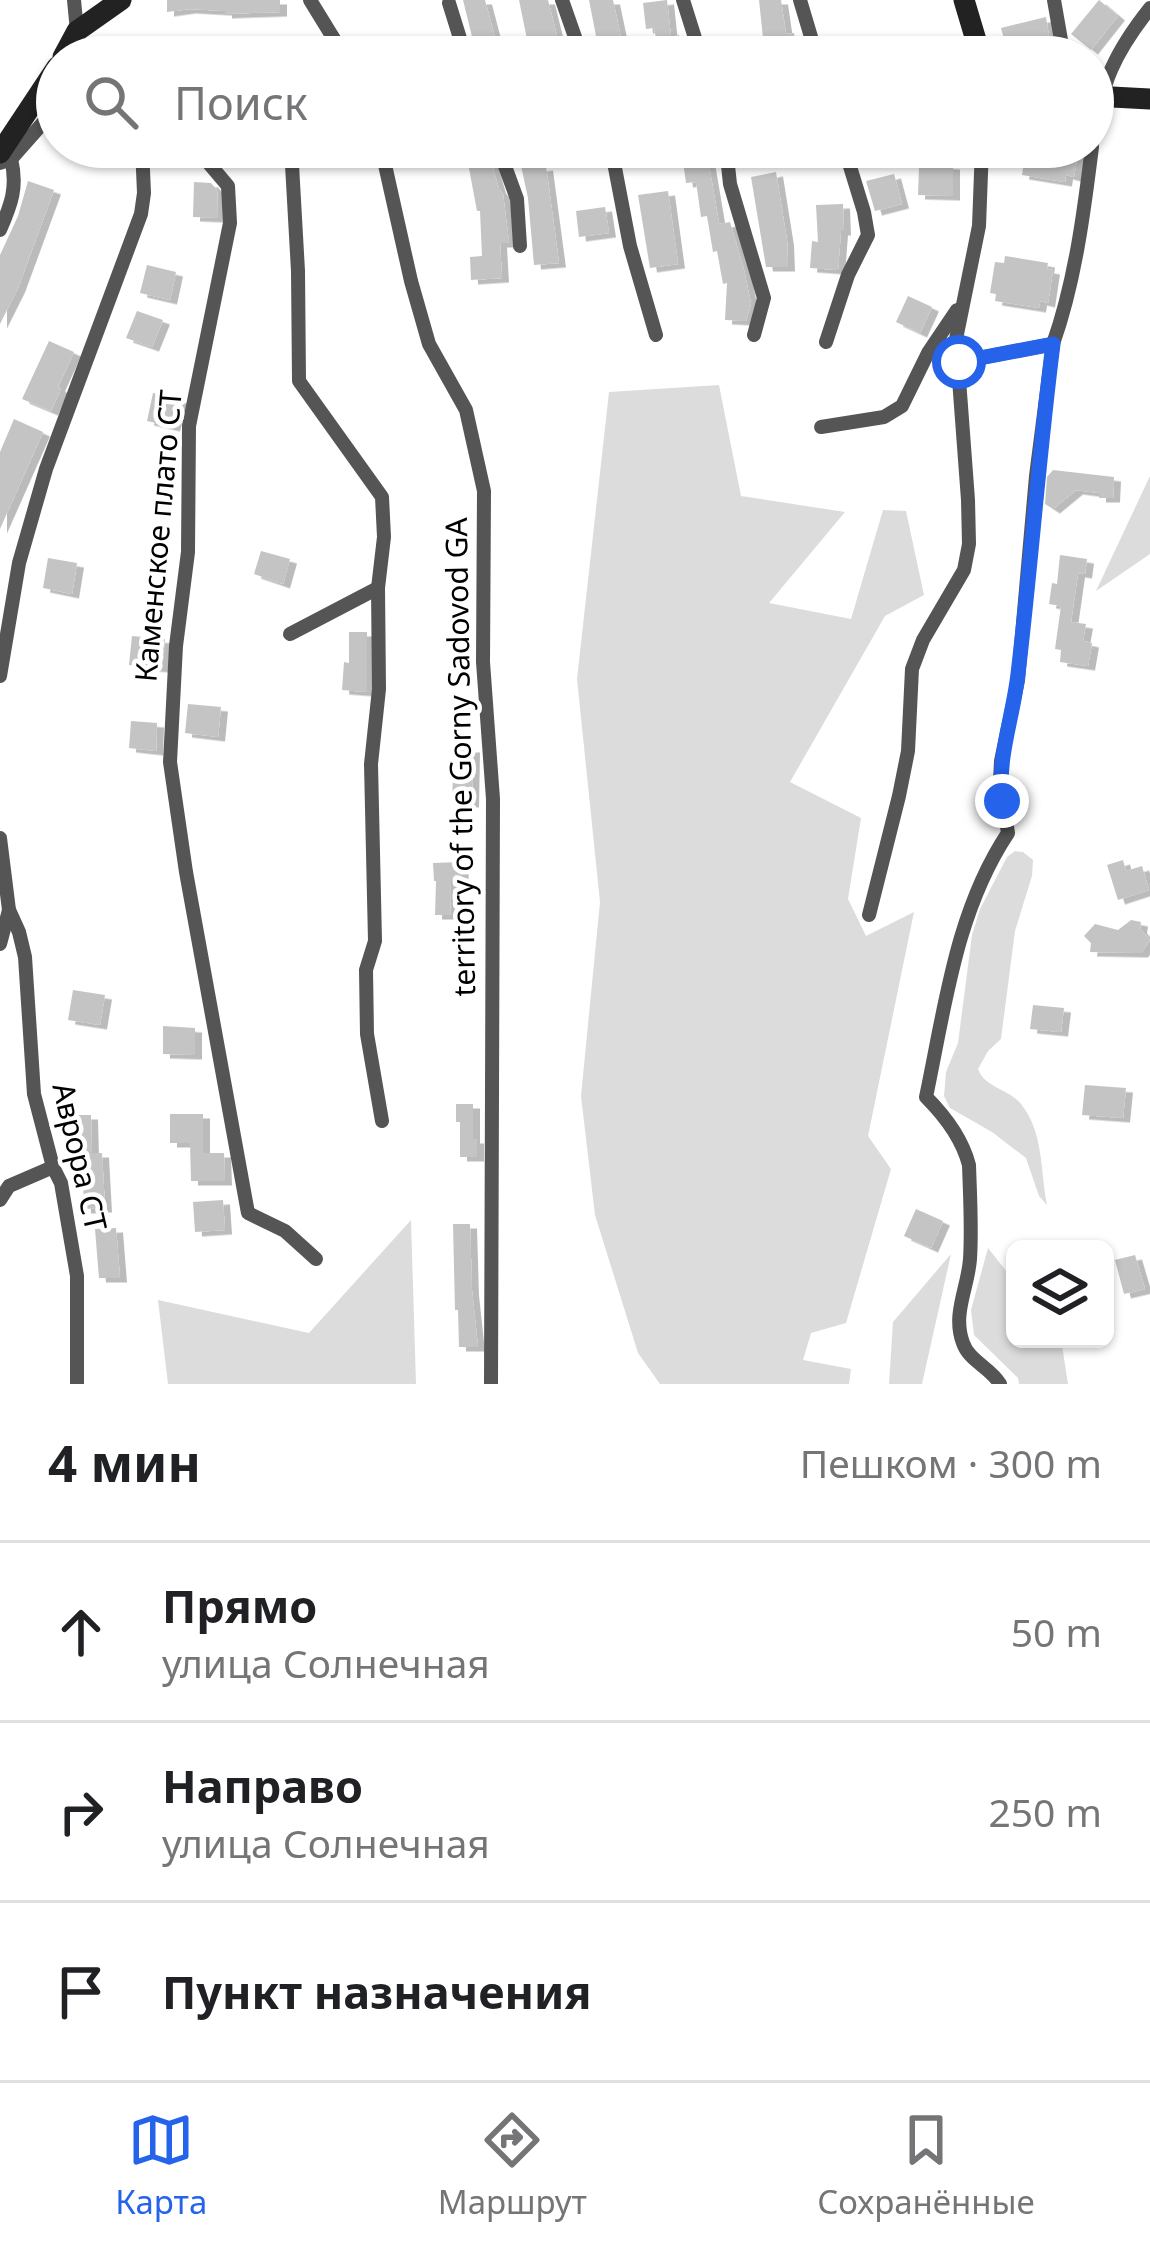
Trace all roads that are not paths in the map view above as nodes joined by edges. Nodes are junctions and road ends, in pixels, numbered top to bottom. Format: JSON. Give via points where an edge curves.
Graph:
{"nodes":[{"id":1,"x":74,"y":0,"type":"edge"},
{"id":2,"x":121,"y":0,"type":"edge"},
{"id":3,"x":310,"y":0,"type":"edge"},
{"id":4,"x":562,"y":0,"type":"edge"},
{"id":5,"x":683,"y":0,"type":"edge"},
{"id":6,"x":800,"y":0,"type":"edge"},
{"id":7,"x":964,"y":0,"type":"edge"},
{"id":8,"x":1054,"y":0,"type":"edge"},
{"id":9,"x":449,"y":3,"type":"edge"},
{"id":10,"x":1150,"y":8,"type":"edge"},
{"id":11,"x":77,"y":31,"type":"junction"},
{"id":12,"x":74,"y":36,"type":"edge"},
{"id":13,"x":332,"y":36,"type":"edge"},
{"id":14,"x":460,"y":36,"type":"edge"},
{"id":15,"x":575,"y":36,"type":"edge"},
{"id":16,"x":694,"y":36,"type":"edge"},
{"id":17,"x":811,"y":36,"type":"edge"},
{"id":18,"x":975,"y":36,"type":"edge"},
{"id":19,"x":1060,"y":36,"type":"edge"},
{"id":20,"x":1114,"y":60,"type":"edge"},
{"id":21,"x":1114,"y":96,"type":"edge"},
{"id":22,"x":1150,"y":99,"type":"edge"},
{"id":23,"x":36,"y":103,"type":"edge"},
{"id":24,"x":36,"y":127,"type":"edge"},
{"id":25,"x":4,"y":158,"type":"edge"},
{"id":26,"x":143,"y":168,"type":"edge"},
{"id":27,"x":213,"y":168,"type":"edge"},
{"id":28,"x":292,"y":168,"type":"edge"},
{"id":29,"x":386,"y":168,"type":"edge"},
{"id":30,"x":506,"y":168,"type":"edge"},
{"id":31,"x":614,"y":168,"type":"edge"},
{"id":32,"x":728,"y":168,"type":"edge"},
{"id":33,"x":850,"y":168,"type":"edge"},
{"id":34,"x":981,"y":168,"type":"edge"},
{"id":35,"x":1089,"y":168,"type":"edge"},
{"id":36,"x":0,"y":230,"type":"edge"},
{"id":37,"x":520,"y":246,"type":"dead end"},
{"id":38,"x":963,"y":301,"type":"junction"},
{"id":39,"x":656,"y":334,"type":"dead end"},
{"id":40,"x":754,"y":335,"type":"dead end"},
{"id":41,"x":826,"y":341,"type":"dead end"},
{"id":42,"x":1053,"y":344,"type":"junction"},
{"id":43,"x":959,"y":362,"type":"junction"},
{"id":44,"x":821,"y":427,"type":"dead end"},
{"id":45,"x":19,"y":563,"type":"junction"},
{"id":46,"x":0,"y":578,"type":"edge"},
{"id":47,"x":378,"y":588,"type":"junction"},
{"id":48,"x":290,"y":634,"type":"dead end"},
{"id":49,"x":0,"y":676,"type":"edge"},
{"id":50,"x":0,"y":838,"type":"edge"},
{"id":51,"x":8,"y":910,"type":"junction"},
{"id":52,"x":869,"y":915,"type":"dead end"},
{"id":53,"x":0,"y":944,"type":"edge"},
{"id":54,"x":382,"y":1120,"type":"dead end"},
{"id":55,"x":53,"y":1167,"type":"junction"},
{"id":56,"x":0,"y":1200,"type":"edge"},
{"id":57,"x":316,"y":1259,"type":"dead end"},
{"id":58,"x":77,"y":1384,"type":"edge"},
{"id":59,"x":491,"y":1384,"type":"edge"},
{"id":60,"x":1000,"y":1384,"type":"edge"}],
"edges":[{"from":1,"to":11,"type":"street"},
{"from":2,"to":11,"type":"street"},
{"from":3,"to":13,"type":"street"},
{"from":4,"to":15,"type":"street"},
{"from":5,"to":16,"type":"street"},
{"from":6,"to":17,"type":"street"},
{"from":7,"to":18,"type":"street"},
{"from":8,"to":19,"type":"street"},
{"from":9,"to":14,"type":"street"},
{"from":10,"to":20,"type":"street"},
{"from":11,"to":12,"type":"street"},
{"from":21,"to":22,"type":"street"},
{"from":23,"to":25,"type":"street"},
{"from":24,"to":25,"type":"street"},
{"from":25,"to":36,"type":"street","via":[[15,176],[14,196]]},
{"from":26,"to":45,"type":"street","via":[[141,214]]},
{"from":27,"to":57,"type":"street","name":"Каменское плато СТ","via":[[231,205],[189,427],[188,552],[170,762],[248,1213]]},
{"from":28,"to":47,"type":"street","via":[[299,381],[382,497]]},
{"from":29,"to":59,"type":"street","name":"territory of the Gorny Sadovod GA","via":[[429,344],[466,410],[484,491],[493,799]]},
{"from":30,"to":37,"type":"street"},
{"from":31,"to":39,"type":"street"},
{"from":32,"to":40,"type":"street","via":[[764,298]]},
{"from":33,"to":41,"type":"street","via":[[868,235]]},
{"from":34,"to":38,"type":"street"},
{"from":35,"to":42,"type":"street"},
{"from":38,"to":43,"type":"street"},
{"from":38,"to":44,"type":"street","via":[[902,406],[884,417]]},
{"from":42,"to":43,"type":"street"},
{"from":42,"to":60,"type":"street","via":[[1018,680],[1001,761],[1008,833],[963,922],[926,1097],[969,1165],[969,1267],[958,1327],[964,1348]]},
{"from":43,"to":52,"type":"street","via":[[969,544],[964,571],[912,669],[908,751]]},
{"from":45,"to":46,"type":"street"},
{"from":45,"to":49,"type":"street"},
{"from":47,"to":48,"type":"street"},
{"from":47,"to":54,"type":"street","via":[[375,941],[366,970]]},
{"from":50,"to":51,"type":"street","name":"Аврора СТ"},
{"from":51,"to":53,"type":"street"},
{"from":51,"to":55,"type":"street","name":"Аврора СТ","via":[[25,957],[34,1094]]},
{"from":55,"to":56,"type":"street","via":[[9,1186]]},
{"from":55,"to":58,"type":"street","name":"Аврора СТ","via":[[77,1276]]}]}
